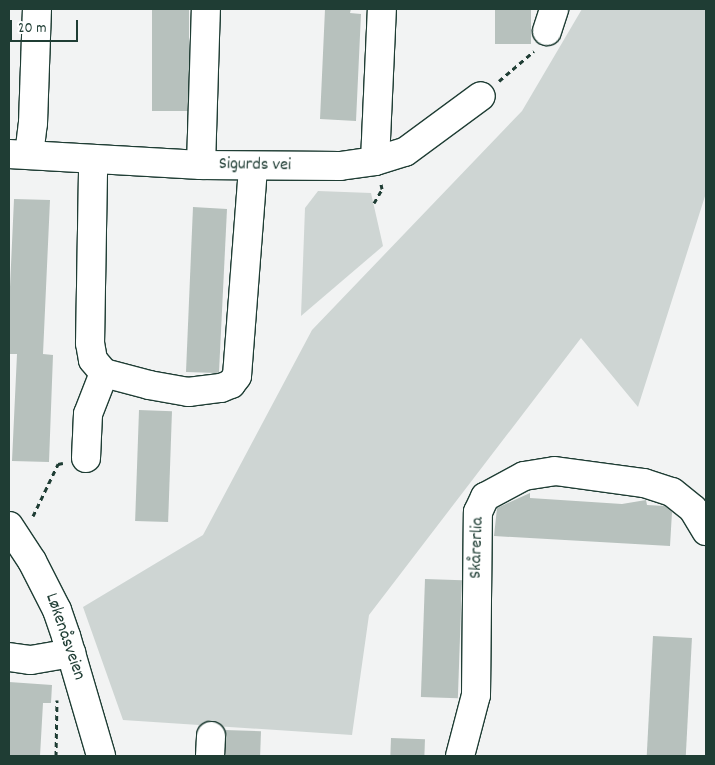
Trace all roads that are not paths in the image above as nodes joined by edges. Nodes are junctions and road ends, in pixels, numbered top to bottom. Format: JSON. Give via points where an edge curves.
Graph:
{"nodes":[{"id":1,"x":37,"y":9,"type":"edge"},
{"id":2,"x":206,"y":9,"type":"edge"},
{"id":3,"x":382,"y":9,"type":"edge"},
{"id":4,"x":481,"y":96,"type":"road end"},
{"id":5,"x":19,"y":154,"type":"edge"},
{"id":6,"x":95,"y":159,"type":"junction"},
{"id":7,"x":375,"y":161,"type":"junction"},
{"id":8,"x":201,"y":165,"type":"junction"},
{"id":9,"x":254,"y":167,"type":"junction"},
{"id":10,"x":104,"y":373,"type":"junction"},
{"id":11,"x":86,"y":458,"type":"road end"},
{"id":12,"x":19,"y":525,"type":"edge"},
{"id":13,"x":706,"y":530,"type":"edge"},
{"id":14,"x":71,"y":653,"type":"junction"},
{"id":15,"x":9,"y":657,"type":"edge"},
{"id":16,"x":101,"y":756,"type":"edge"},
{"id":17,"x":460,"y":756,"type":"edge"}],
"edges":[{"from":1,"to":5,"type":"street","via":[[33,123]]},
{"from":2,"to":8,"type":"street"},
{"from":3,"to":7,"type":"street"},
{"from":4,"to":7,"type":"street","name":"Sigurds vei","via":[[405,152]]},
{"from":5,"to":6,"type":"street","name":"Sigurds vei"},
{"from":6,"to":8,"type":"street","name":"Sigurds vei"},
{"from":6,"to":10,"type":"street","via":[[90,343],[93,360]]},
{"from":7,"to":9,"type":"street","name":"Sigurds vei","via":[[340,166]]},
{"from":8,"to":9,"type":"street","name":"Sigurds vei"},
{"from":9,"to":10,"type":"street","via":[[236,378],[222,388],[188,392]]},
{"from":10,"to":11,"type":"street","via":[[88,414]]},
{"from":12,"to":14,"type":"street","name":"Løkenåsveien"},
{"from":13,"to":17,"type":"street","name":"Skårerlia","via":[[693,509],[672,492],[644,483],[555,471],[524,476],[485,497],[478,512],[476,695]]},
{"from":14,"to":15,"type":"street","via":[[31,660]]},
{"from":14,"to":16,"type":"street","name":"Løkenåsveien"}]}
